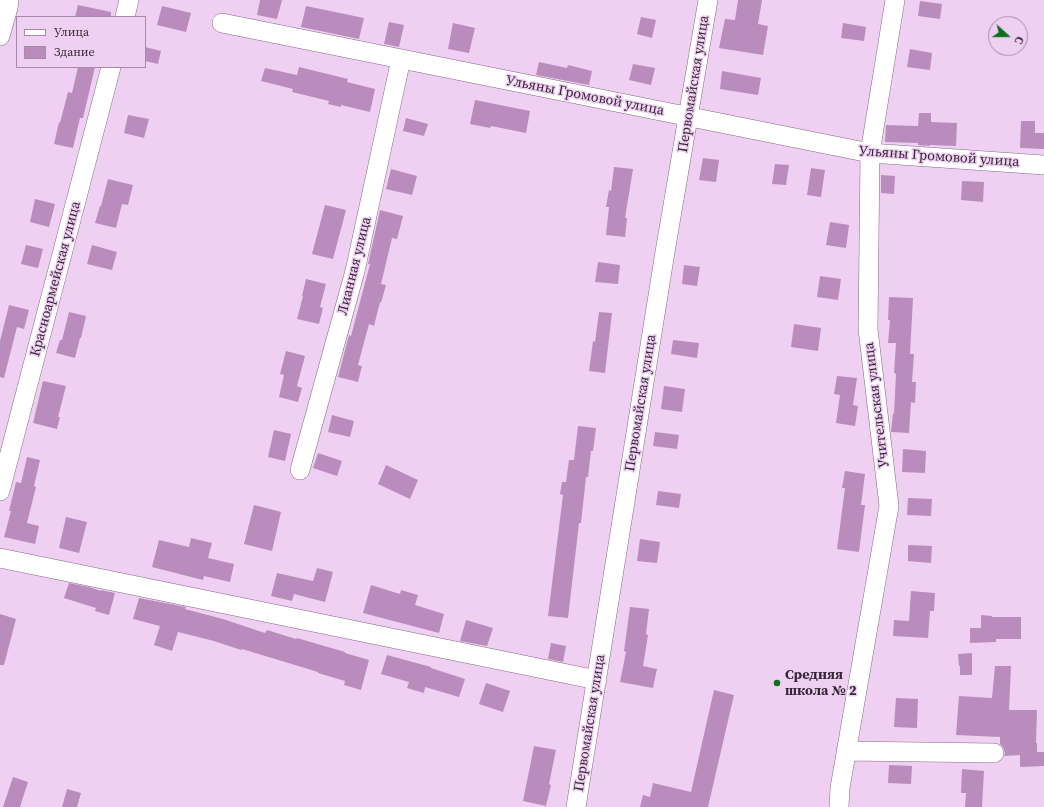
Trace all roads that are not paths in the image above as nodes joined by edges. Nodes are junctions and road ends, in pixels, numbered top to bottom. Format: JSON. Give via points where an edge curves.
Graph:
{"nodes":[{"id":1,"x":9,"y":0,"type":"edge"},
{"id":2,"x":129,"y":0,"type":"edge"},
{"id":3,"x":708,"y":0,"type":"edge"},
{"id":4,"x":894,"y":0,"type":"edge"},
{"id":5,"x":124,"y":16,"type":"edge"},
{"id":6,"x":222,"y":23,"type":"dead end"},
{"id":7,"x":0,"y":36,"type":"edge"},
{"id":8,"x":401,"y":59,"type":"junction"},
{"id":9,"x":111,"y":68,"type":"edge"},
{"id":10,"x":688,"y":117,"type":"junction"},
{"id":11,"x":870,"y":153,"type":"junction"},
{"id":12,"x":1044,"y":165,"type":"edge"},
{"id":13,"x":300,"y":470,"type":"dead end"},
{"id":14,"x":0,"y":491,"type":"edge"},
{"id":15,"x":0,"y":558,"type":"edge"},
{"id":16,"x":597,"y":680,"type":"junction"},
{"id":17,"x":846,"y":751,"type":"junction"},
{"id":18,"x":994,"y":753,"type":"dead end"},
{"id":19,"x":576,"y":807,"type":"edge"},
{"id":20,"x":839,"y":807,"type":"edge"}],
"edges":[{"from":1,"to":7,"type":"street"},
{"from":2,"to":5,"type":"street"},
{"from":3,"to":10,"type":"street","name":"Первомайская улица"},
{"from":4,"to":11,"type":"street","name":"Учительская улица"},
{"from":6,"to":8,"type":"street","name":"Ульяны Громовой улица"},
{"from":8,"to":10,"type":"street","name":"Ульяны Громовой улица"},
{"from":8,"to":13,"type":"street","name":"Лианная улица","via":[[355,271]]},
{"from":9,"to":14,"type":"street","name":"Красноармейская улица"},
{"from":10,"to":11,"type":"street","name":"Ульяны Громовой улица"},
{"from":10,"to":16,"type":"street","name":"Первомайская улица"},
{"from":11,"to":12,"type":"street","name":"Ульяны Громовой улица"},
{"from":11,"to":17,"type":"street","name":"Учительская улица","via":[[868,329],[889,506]]},
{"from":15,"to":16,"type":"street"},
{"from":16,"to":19,"type":"street","name":"Первомайская улица"},
{"from":17,"to":18,"type":"street"},
{"from":17,"to":20,"type":"street","name":"Учительская улица"}]}
